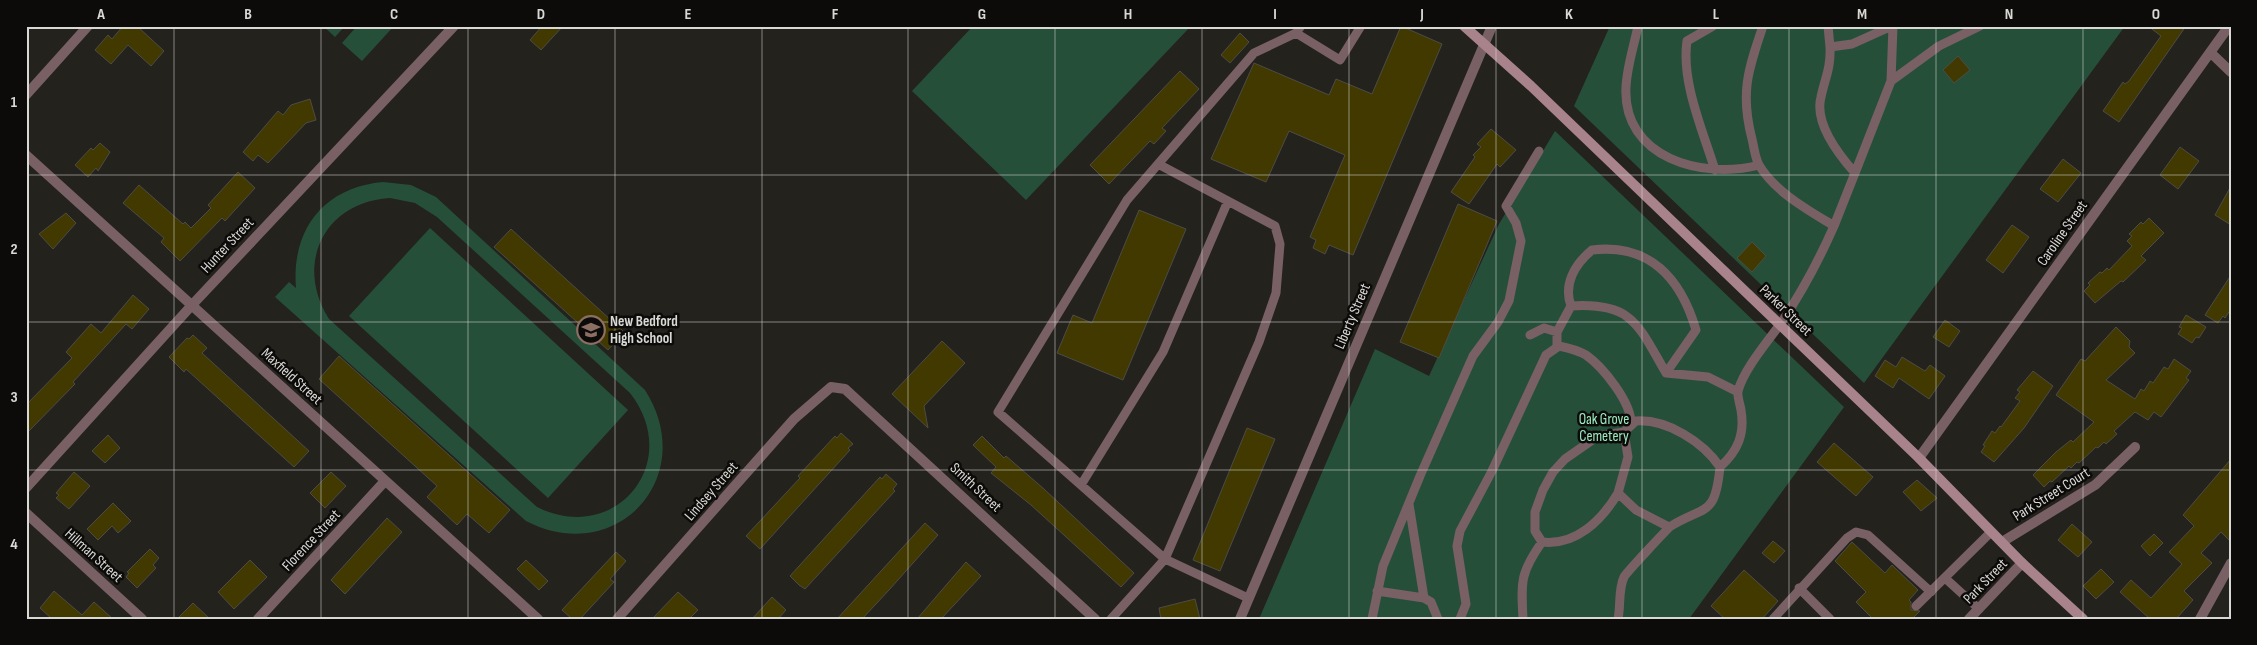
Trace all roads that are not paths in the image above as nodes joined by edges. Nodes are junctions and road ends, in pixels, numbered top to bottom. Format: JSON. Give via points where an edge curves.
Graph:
{"nodes":[{"id":1,"x":88,"y":26,"type":"edge"},
{"id":2,"x":454,"y":26,"type":"edge"},
{"id":3,"x":1361,"y":26,"type":"edge"},
{"id":4,"x":1464,"y":26,"type":"edge"},
{"id":5,"x":1492,"y":26,"type":"edge"},
{"id":6,"x":1638,"y":26,"type":"edge"},
{"id":7,"x":1713,"y":26,"type":"edge"},
{"id":8,"x":1763,"y":26,"type":"edge"},
{"id":9,"x":1828,"y":26,"type":"edge"},
{"id":10,"x":1892,"y":26,"type":"edge"},
{"id":11,"x":1980,"y":26,"type":"edge"},
{"id":12,"x":2229,"y":26,"type":"edge"},
{"id":13,"x":1298,"y":30,"type":"edge"},
{"id":14,"x":1484,"y":44,"type":"junction"},
{"id":15,"x":1830,"y":47,"type":"junction"},
{"id":16,"x":2211,"y":53,"type":"junction"},
{"id":17,"x":2231,"y":72,"type":"edge"},
{"id":18,"x":1890,"y":81,"type":"junction"},
{"id":19,"x":26,"y":95,"type":"edge"},
{"id":20,"x":1539,"y":151,"type":"dead end"},
{"id":21,"x":26,"y":155,"type":"edge"},
{"id":22,"x":1158,"y":164,"type":"junction"},
{"id":23,"x":1759,"y":165,"type":"junction"},
{"id":24,"x":1715,"y":170,"type":"junction"},
{"id":25,"x":1856,"y":173,"type":"junction"},
{"id":26,"x":1228,"y":201,"type":"junction"},
{"id":27,"x":1834,"y":226,"type":"junction"},
{"id":28,"x":192,"y":305,"type":"junction"},
{"id":29,"x":1571,"y":306,"type":"junction"},
{"id":30,"x":1780,"y":324,"type":"junction"},
{"id":31,"x":1557,"y":332,"type":"junction"},
{"id":32,"x":1530,"y":336,"type":"dead end"},
{"id":33,"x":1557,"y":347,"type":"junction"},
{"id":34,"x":1666,"y":373,"type":"junction"},
{"id":35,"x":831,"y":387,"type":"joint"},
{"id":36,"x":1738,"y":392,"type":"junction"},
{"id":37,"x":1631,"y":423,"type":"junction"},
{"id":38,"x":1624,"y":432,"type":"junction"},
{"id":39,"x":2135,"y":447,"type":"dead end"},
{"id":40,"x":1919,"y":458,"type":"junction"},
{"id":41,"x":1720,"y":468,"type":"junction"},
{"id":42,"x":385,"y":481,"type":"junction"},
{"id":43,"x":1081,"y":485,"type":"junction"},
{"id":44,"x":26,"y":488,"type":"edge"},
{"id":45,"x":1618,"y":493,"type":"junction"},
{"id":46,"x":1408,"y":504,"type":"junction"},
{"id":47,"x":26,"y":513,"type":"edge"},
{"id":48,"x":1669,"y":527,"type":"junction"},
{"id":49,"x":1991,"y":532,"type":"junction"},
{"id":50,"x":1542,"y":542,"type":"junction"},
{"id":51,"x":2002,"y":542,"type":"junction"},
{"id":52,"x":1165,"y":559,"type":"junction"},
{"id":53,"x":2022,"y":563,"type":"junction"},
{"id":54,"x":2231,"y":563,"type":"edge"},
{"id":55,"x":1945,"y":578,"type":"junction"},
{"id":56,"x":1799,"y":588,"type":"junction"},
{"id":57,"x":1377,"y":591,"type":"junction"},
{"id":58,"x":1931,"y":592,"type":"junction"},
{"id":59,"x":1248,"y":598,"type":"junction"},
{"id":60,"x":1424,"y":598,"type":"junction"},
{"id":61,"x":1916,"y":606,"type":"dead end"},
{"id":62,"x":1979,"y":608,"type":"junction"},
{"id":63,"x":142,"y":619,"type":"edge"},
{"id":64,"x":258,"y":619,"type":"edge"},
{"id":65,"x":538,"y":619,"type":"edge"},
{"id":66,"x":617,"y":619,"type":"edge"},
{"id":67,"x":1095,"y":619,"type":"edge"},
{"id":68,"x":1111,"y":619,"type":"edge"},
{"id":69,"x":1240,"y":619,"type":"edge"},
{"id":70,"x":1372,"y":619,"type":"edge"},
{"id":71,"x":1438,"y":619,"type":"edge"},
{"id":72,"x":1460,"y":619,"type":"edge"},
{"id":73,"x":1523,"y":619,"type":"edge"},
{"id":74,"x":1618,"y":619,"type":"edge"},
{"id":75,"x":1773,"y":619,"type":"edge"},
{"id":76,"x":1830,"y":619,"type":"edge"},
{"id":77,"x":1969,"y":619,"type":"edge"},
{"id":78,"x":2083,"y":619,"type":"edge"},
{"id":79,"x":2200,"y":619,"type":"edge"}],
"edges":[{"from":1,"to":19,"type":"street"},
{"from":2,"to":28,"type":"street","name":"Hunter Street"},
{"from":3,"to":13,"type":"lane","via":[[1340,60]]},
{"from":4,"to":14,"type":"main road","name":"Parker Street"},
{"from":5,"to":14,"type":"street","name":"Liberty Street"},
{"from":6,"to":24,"type":"lane","via":[[1626,88],[1634,126],[1645,142],[1660,154],[1689,166]]},
{"from":7,"to":24,"type":"lane","via":[[1688,41],[1686,73]]},
{"from":8,"to":23,"type":"lane","via":[[1746,77],[1745,105]]},
{"from":9,"to":15,"type":"lane"},
{"from":10,"to":15,"type":"lane","via":[[1852,44]]},
{"from":10,"to":18,"type":"lane"},
{"from":11,"to":18,"type":"lane","via":[[1939,46]]},
{"from":12,"to":16,"type":"street","name":"Caroline Street"},
{"from":13,"to":22,"type":"lane","via":[[1254,53]]},
{"from":14,"to":30,"type":"main road","name":"Parker Street"},
{"from":14,"to":59,"type":"street","name":"Liberty Street"},
{"from":15,"to":25,"type":"lane","via":[[1829,71],[1820,98],[1822,118],[1836,147]]},
{"from":16,"to":17,"type":"street"},
{"from":16,"to":40,"type":"street","name":"Caroline Street"},
{"from":18,"to":25,"type":"lane"},
{"from":20,"to":46,"type":"lane","via":[[1506,206],[1521,241],[1509,301],[1473,356]]},
{"from":21,"to":28,"type":"street","name":"Maxfield Street"},
{"from":22,"to":26,"type":"lane"},
{"from":22,"to":43,"type":"lane","via":[[1127,200],[998,412]]},
{"from":23,"to":24,"type":"lane","via":[[1740,170]]},
{"from":23,"to":27,"type":"lane","via":[[1799,204]]},
{"from":25,"to":27,"type":"lane"},
{"from":26,"to":43,"type":"lane","via":[[1163,352]]},
{"from":26,"to":52,"type":"lane","via":[[1275,226],[1280,244],[1276,294],[1259,342]]},
{"from":27,"to":30,"type":"lane","via":[[1818,262]]},
{"from":28,"to":42,"type":"street","name":"Maxfield Street"},
{"from":28,"to":44,"type":"street","name":"Hunter Street"},
{"from":29,"to":31,"type":"lane"},
{"from":29,"to":34,"type":"lane","via":[[1606,307],[1633,320]]},
{"from":29,"to":34,"type":"lane","via":[[1567,295],[1570,280],[1575,268],[1592,250],[1621,249],[1649,258],[1662,268],[1677,288],[1690,309],[1696,330]]},
{"from":30,"to":36,"type":"lane","via":[[1764,344]]},
{"from":30,"to":40,"type":"main road","name":"Parker Street"},
{"from":31,"to":32,"type":"lane","via":[[1544,328]]},
{"from":31,"to":33,"type":"lane"},
{"from":33,"to":37,"type":"lane","via":[[1578,350],[1594,362],[1628,406]]},
{"from":33,"to":72,"type":"lane","via":[[1546,355],[1460,531],[1457,546],[1466,604]]},
{"from":34,"to":36,"type":"lane","via":[[1708,377]]},
{"from":35,"to":66,"type":"street","name":"Lindsey Street","via":[[794,419]]},
{"from":35,"to":67,"type":"street","name":"Smith Street","via":[[845,389]]},
{"from":36,"to":41,"type":"lane","via":[[1742,416],[1740,440],[1731,457]]},
{"from":37,"to":38,"type":"lane"},
{"from":37,"to":41,"type":"lane","via":[[1641,420],[1674,430],[1704,448]]},
{"from":38,"to":45,"type":"lane","via":[[1628,457]]},
{"from":38,"to":50,"type":"lane","via":[[1598,436],[1565,459],[1553,472],[1542,490],[1535,512],[1535,531]]},
{"from":39,"to":51,"type":"street","name":"Park Street Court","via":[[2095,486]]},
{"from":40,"to":49,"type":"main road","name":"Parker Street"},
{"from":41,"to":48,"type":"lane","via":[[1719,484],[1710,506]]},
{"from":42,"to":64,"type":"street","name":"Florence Street"},
{"from":42,"to":65,"type":"street","name":"Maxfield Street"},
{"from":43,"to":52,"type":"lane"},
{"from":45,"to":48,"type":"lane","via":[[1636,510]]},
{"from":45,"to":50,"type":"lane","via":[[1604,514],[1584,532],[1564,540]]},
{"from":46,"to":57,"type":"lane","via":[[1383,566]]},
{"from":46,"to":60,"type":"lane"},
{"from":47,"to":63,"type":"street","name":"Hillman Street"},
{"from":48,"to":74,"type":"lane","via":[[1624,576]]},
{"from":49,"to":51,"type":"main road","name":"Parker Street"},
{"from":49,"to":55,"type":"lane"},
{"from":50,"to":73,"type":"lane","via":[[1522,576]]},
{"from":51,"to":53,"type":"main road","name":"Parker Street"},
{"from":52,"to":59,"type":"lane"},
{"from":52,"to":68,"type":"lane"},
{"from":53,"to":62,"type":"street","name":"Park Street"},
{"from":53,"to":78,"type":"main road","name":"Parker Street"},
{"from":54,"to":79,"type":"street"},
{"from":55,"to":58,"type":"lane"},
{"from":55,"to":62,"type":"lane"},
{"from":56,"to":58,"type":"lane","via":[[1856,532],[1868,535]]},
{"from":56,"to":75,"type":"lane"},
{"from":56,"to":76,"type":"lane"},
{"from":57,"to":60,"type":"lane"},
{"from":57,"to":70,"type":"lane"},
{"from":58,"to":61,"type":"lane"},
{"from":59,"to":69,"type":"street","name":"Liberty Street"},
{"from":60,"to":71,"type":"lane","via":[[1431,602]]},
{"from":62,"to":77,"type":"street","name":"Park Street"}]}
